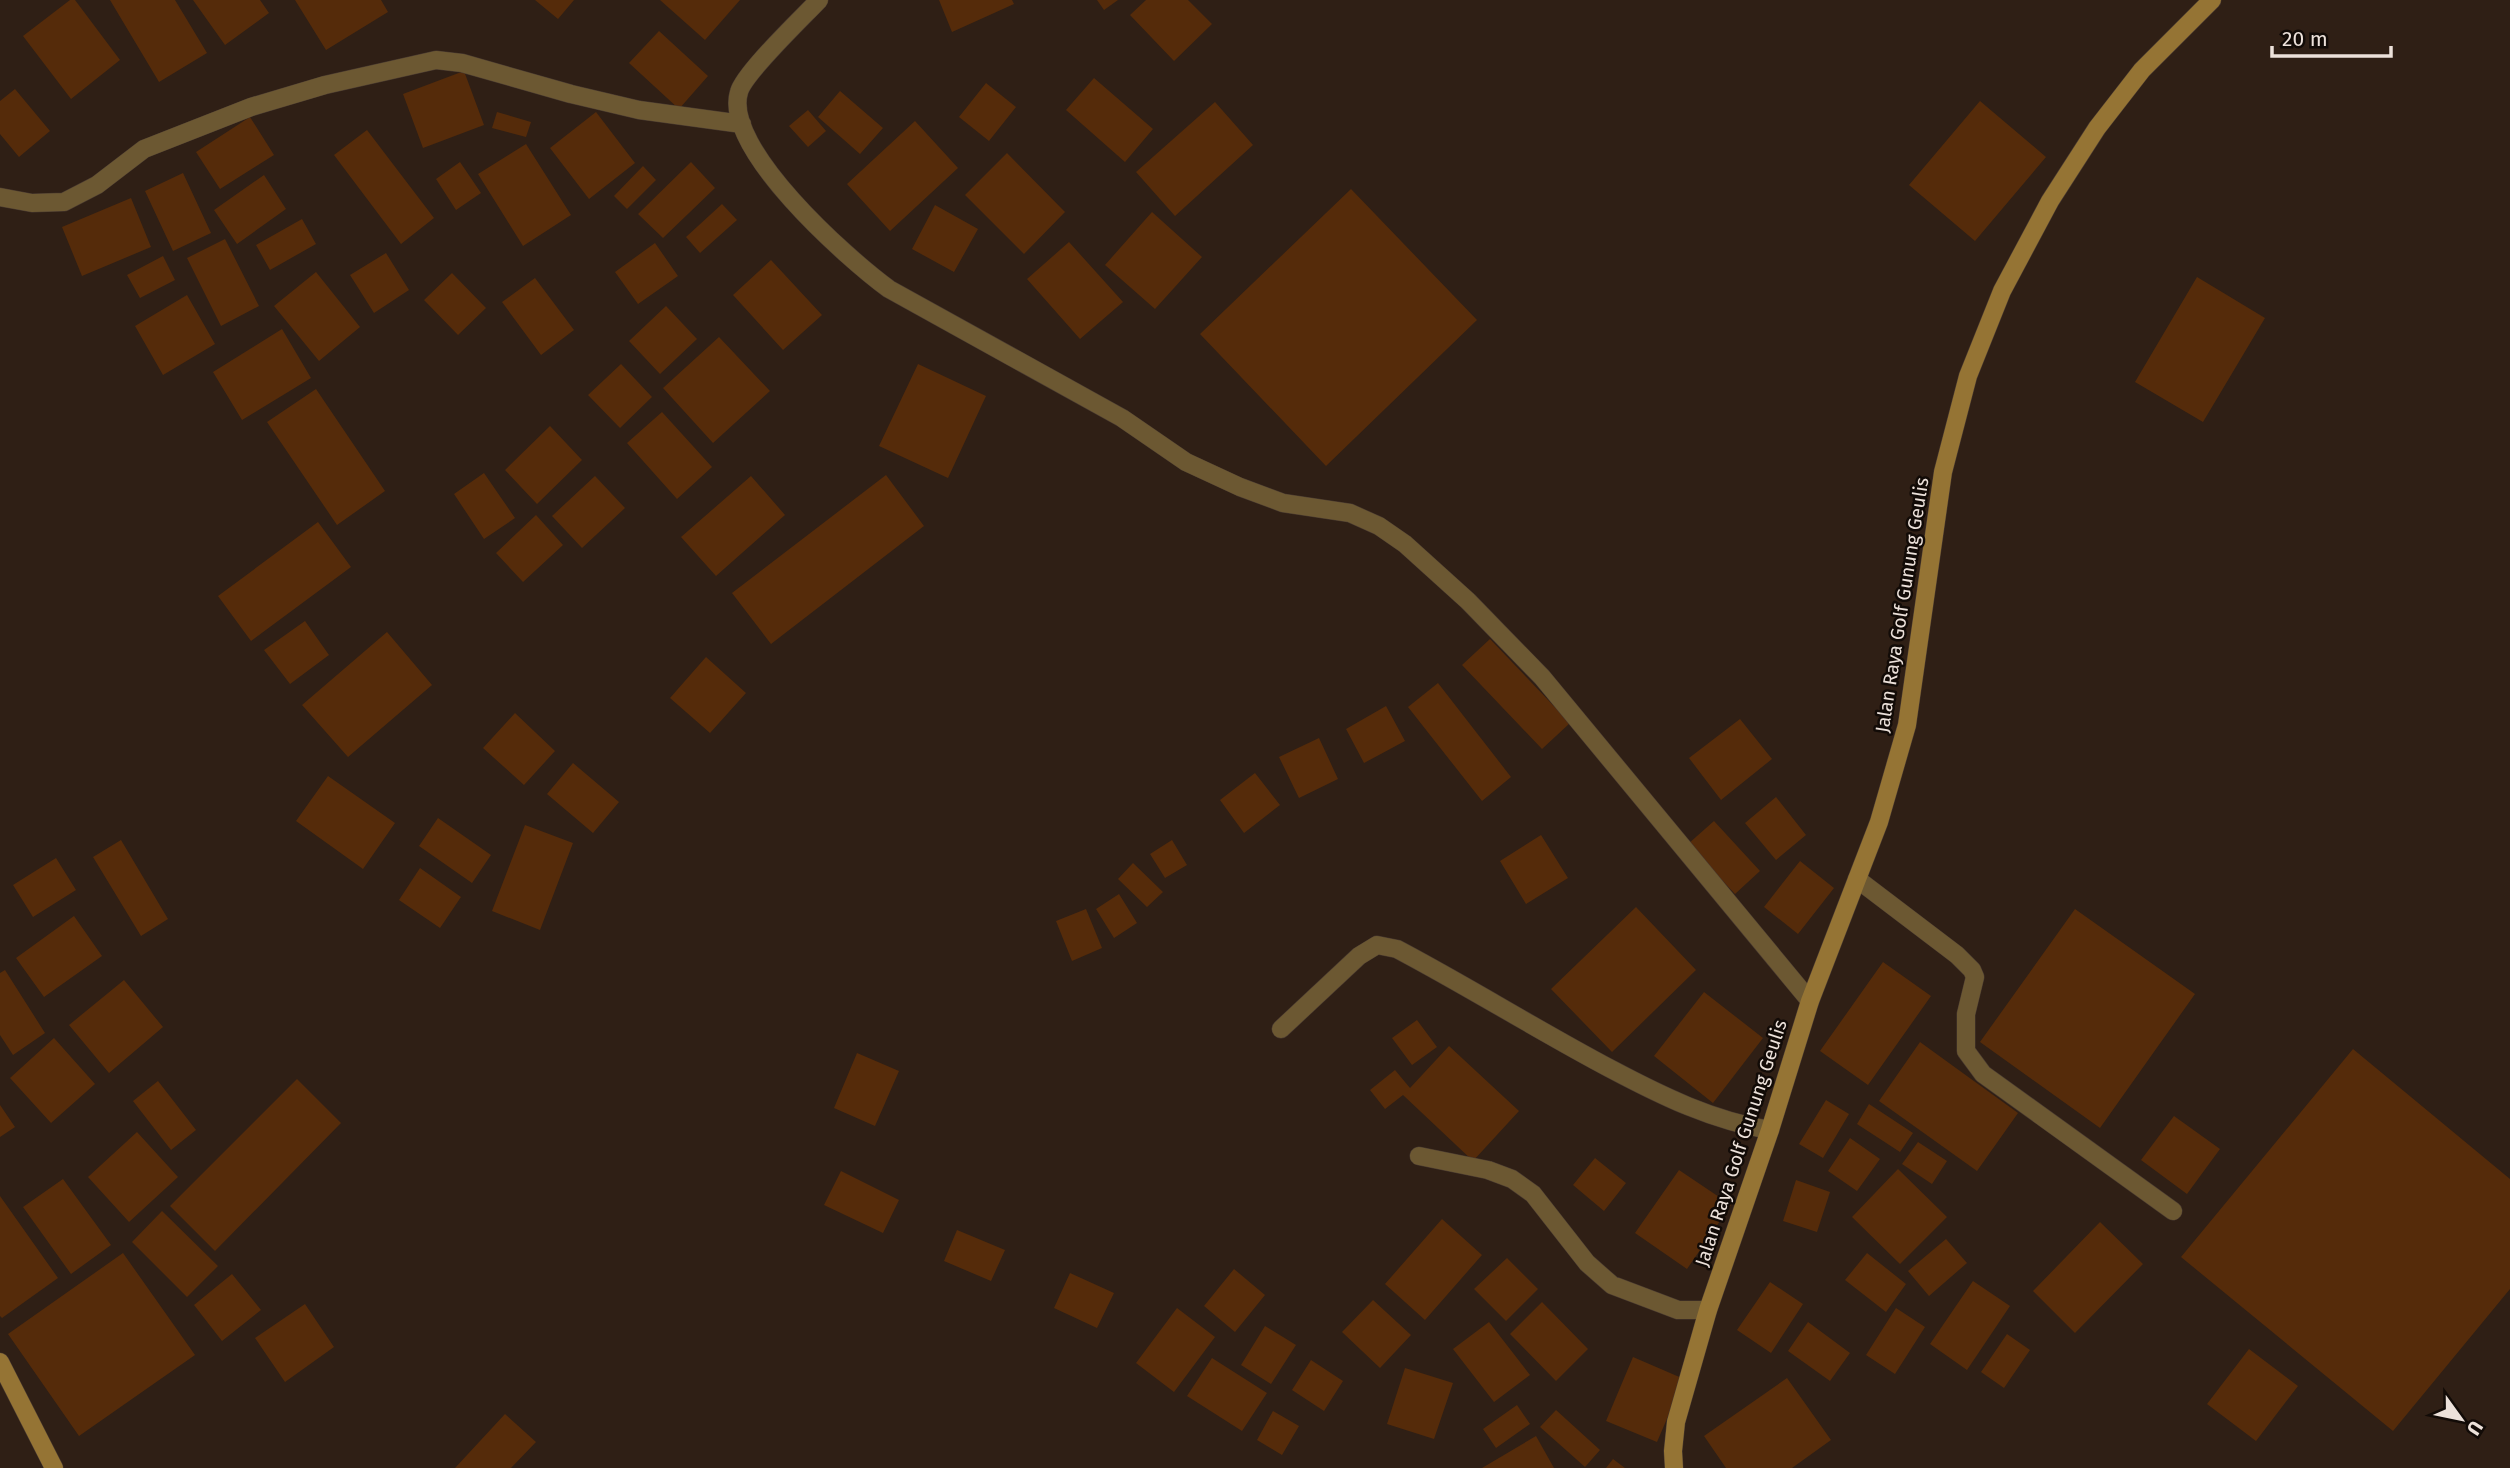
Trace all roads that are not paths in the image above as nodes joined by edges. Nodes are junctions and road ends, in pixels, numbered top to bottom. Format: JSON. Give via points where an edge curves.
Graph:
{"nodes":[{"id":1,"x":819,"y":0,"type":"edge"},
{"id":2,"x":2212,"y":0,"type":"edge"},
{"id":3,"x":742,"y":124,"type":"junction"},
{"id":4,"x":0,"y":197,"type":"edge"},
{"id":5,"x":1857,"y":879,"type":"junction"},
{"id":6,"x":1810,"y":1001,"type":"junction"},
{"id":7,"x":1281,"y":1029,"type":"dead end"},
{"id":8,"x":1770,"y":1130,"type":"junction"},
{"id":9,"x":1419,"y":1156,"type":"dead end"},
{"id":10,"x":2174,"y":1211,"type":"dead end"},
{"id":11,"x":1708,"y":1310,"type":"junction"},
{"id":12,"x":0,"y":1362,"type":"edge"},
{"id":13,"x":54,"y":1468,"type":"edge"},
{"id":14,"x":1674,"y":1468,"type":"edge"}],
"edges":[{"from":1,"to":3,"type":"street","via":[[739,90]]},
{"from":2,"to":5,"type":"main road","name":"Jalan Raya Golf Gunung Geulis","via":[[2142,70],[2097,128],[2049,201],[2002,291],[1968,376],[1943,472],[1908,725]]},
{"from":3,"to":4,"type":"street","via":[[639,110],[436,60],[250,107],[144,149],[97,185],[64,202]]},
{"from":3,"to":6,"type":"street","via":[[751,146],[784,192],[857,266],[889,289],[1122,418],[1186,462],[1283,503],[1350,513],[1405,544],[1542,677]]},
{"from":5,"to":6,"type":"main road","name":"Jalan Raya Golf Gunung Geulis"},
{"from":5,"to":10,"type":"street","via":[[1972,970],[1975,977],[1966,1014],[1966,1051],[1983,1074]]},
{"from":6,"to":8,"type":"main road","name":"Jalan Raya Golf Gunung Geulis"},
{"from":7,"to":8,"type":"street","via":[[1359,956],[1377,945],[1397,949],[1670,1100],[1740,1125]]},
{"from":8,"to":11,"type":"main road","name":"Jalan Raya Golf Gunung Geulis"},
{"from":9,"to":11,"type":"street","via":[[1513,1179],[1533,1194],[1587,1263],[1612,1285],[1678,1310]]},
{"from":11,"to":14,"type":"main road","name":"Jalan Raya Golf Gunung Geulis","via":[[1676,1422]]},
{"from":12,"to":13,"type":"main road"}]}
